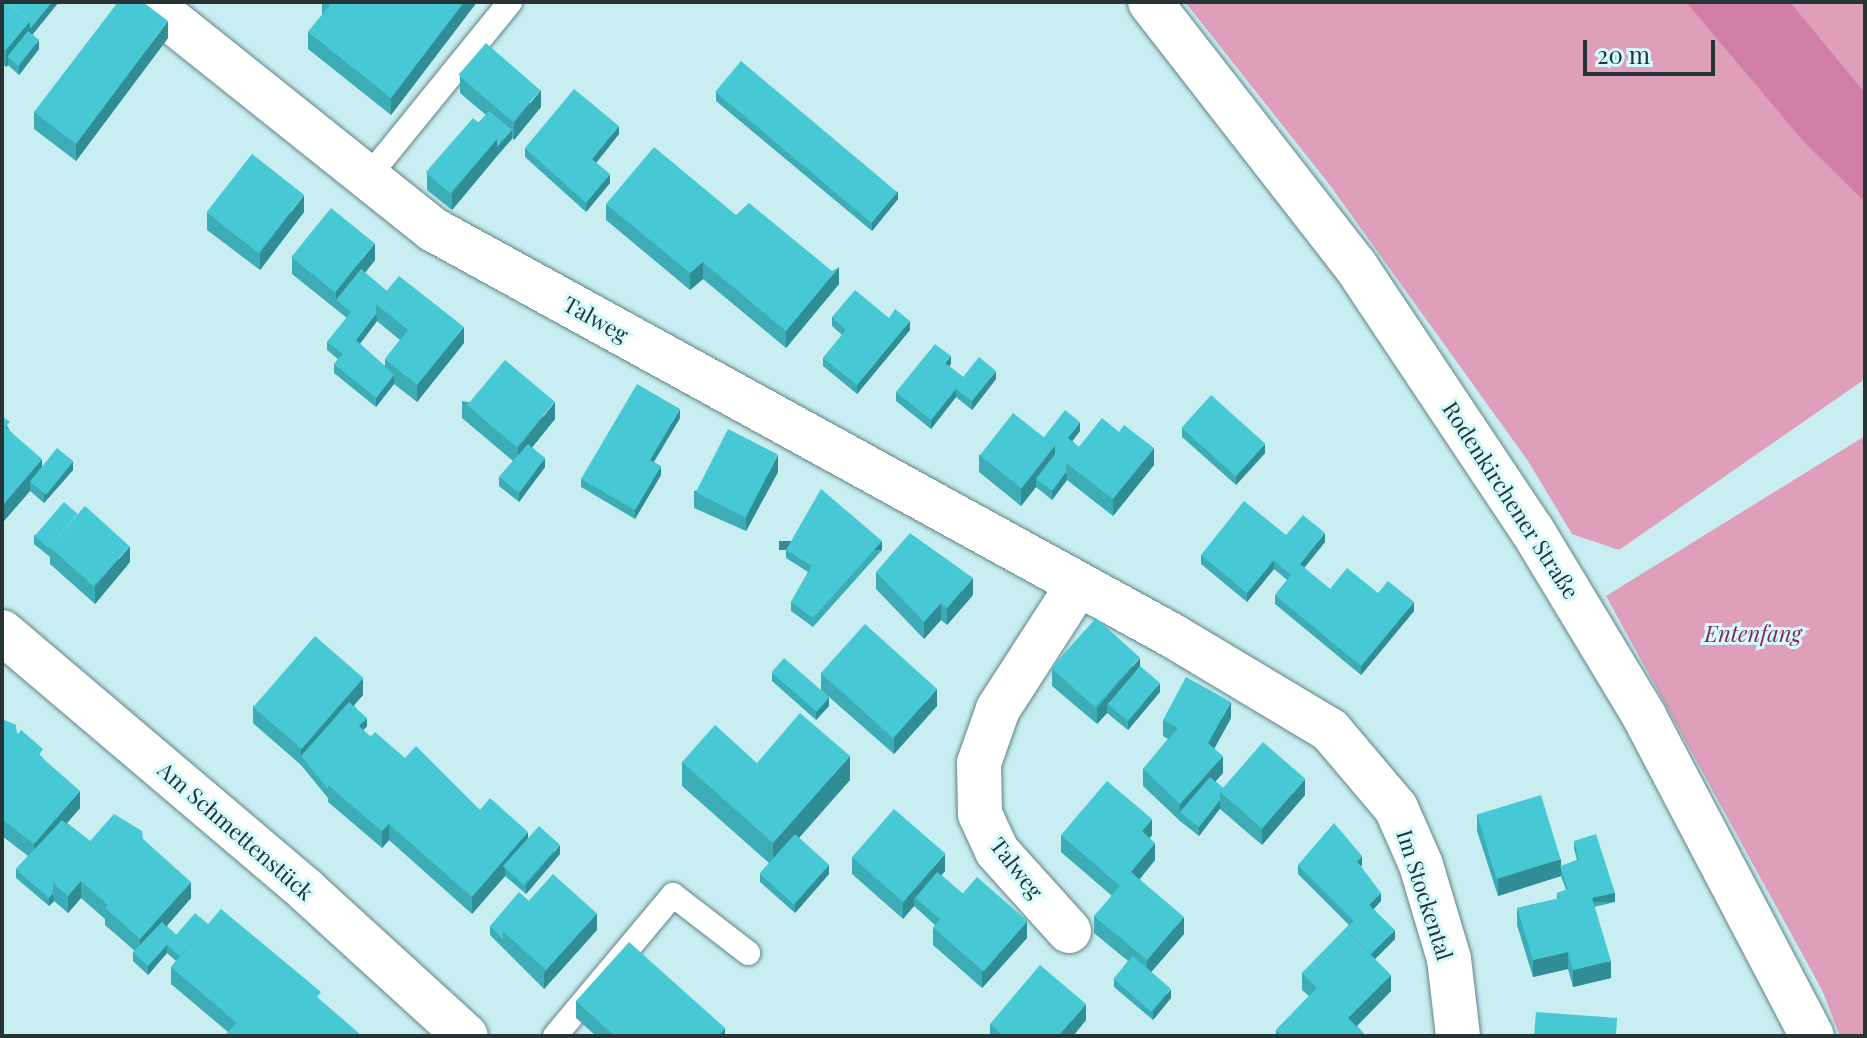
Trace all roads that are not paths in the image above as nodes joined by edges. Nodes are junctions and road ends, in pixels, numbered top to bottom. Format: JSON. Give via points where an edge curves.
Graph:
{"nodes":[{"id":1,"x":148,"y":2,"type":"edge"},
{"id":2,"x":510,"y":2,"type":"edge"},
{"id":3,"x":1150,"y":2,"type":"edge"},
{"id":4,"x":368,"y":177,"type":"junction"},
{"id":5,"x":1078,"y":585,"type":"junction"},
{"id":6,"x":2,"y":632,"type":"edge"},
{"id":7,"x":1330,"y":730,"type":"joint"},
{"id":8,"x":1069,"y":931,"type":"dead end"},
{"id":9,"x":748,"y":953,"type":"dead end"},
{"id":10,"x":466,"y":1036,"type":"edge"},
{"id":11,"x":555,"y":1036,"type":"edge"},
{"id":12,"x":1458,"y":1036,"type":"edge"},
{"id":13,"x":1812,"y":1036,"type":"edge"}],
"edges":[{"from":1,"to":4,"type":"street","name":"Talweg"},
{"from":2,"to":4,"type":"lane"},
{"from":3,"to":13,"type":"street","name":"Rodenkirchener Straße","via":[[1355,265],[1532,530],[1644,716]]},
{"from":4,"to":5,"type":"street","name":"Talweg","via":[[434,230]]},
{"from":5,"to":7,"type":"street","name":"Talweg"},
{"from":5,"to":8,"type":"street","name":"Talweg","via":[[998,709],[979,763],[980,814],[997,851]]},
{"from":6,"to":10,"type":"street","name":"Am Schmettenstück","via":[[307,891]]},
{"from":7,"to":12,"type":"street","name":"Im Stockental","via":[[1396,808],[1421,865],[1449,959]]},
{"from":9,"to":11,"type":"lane","via":[[673,895]]}]}
